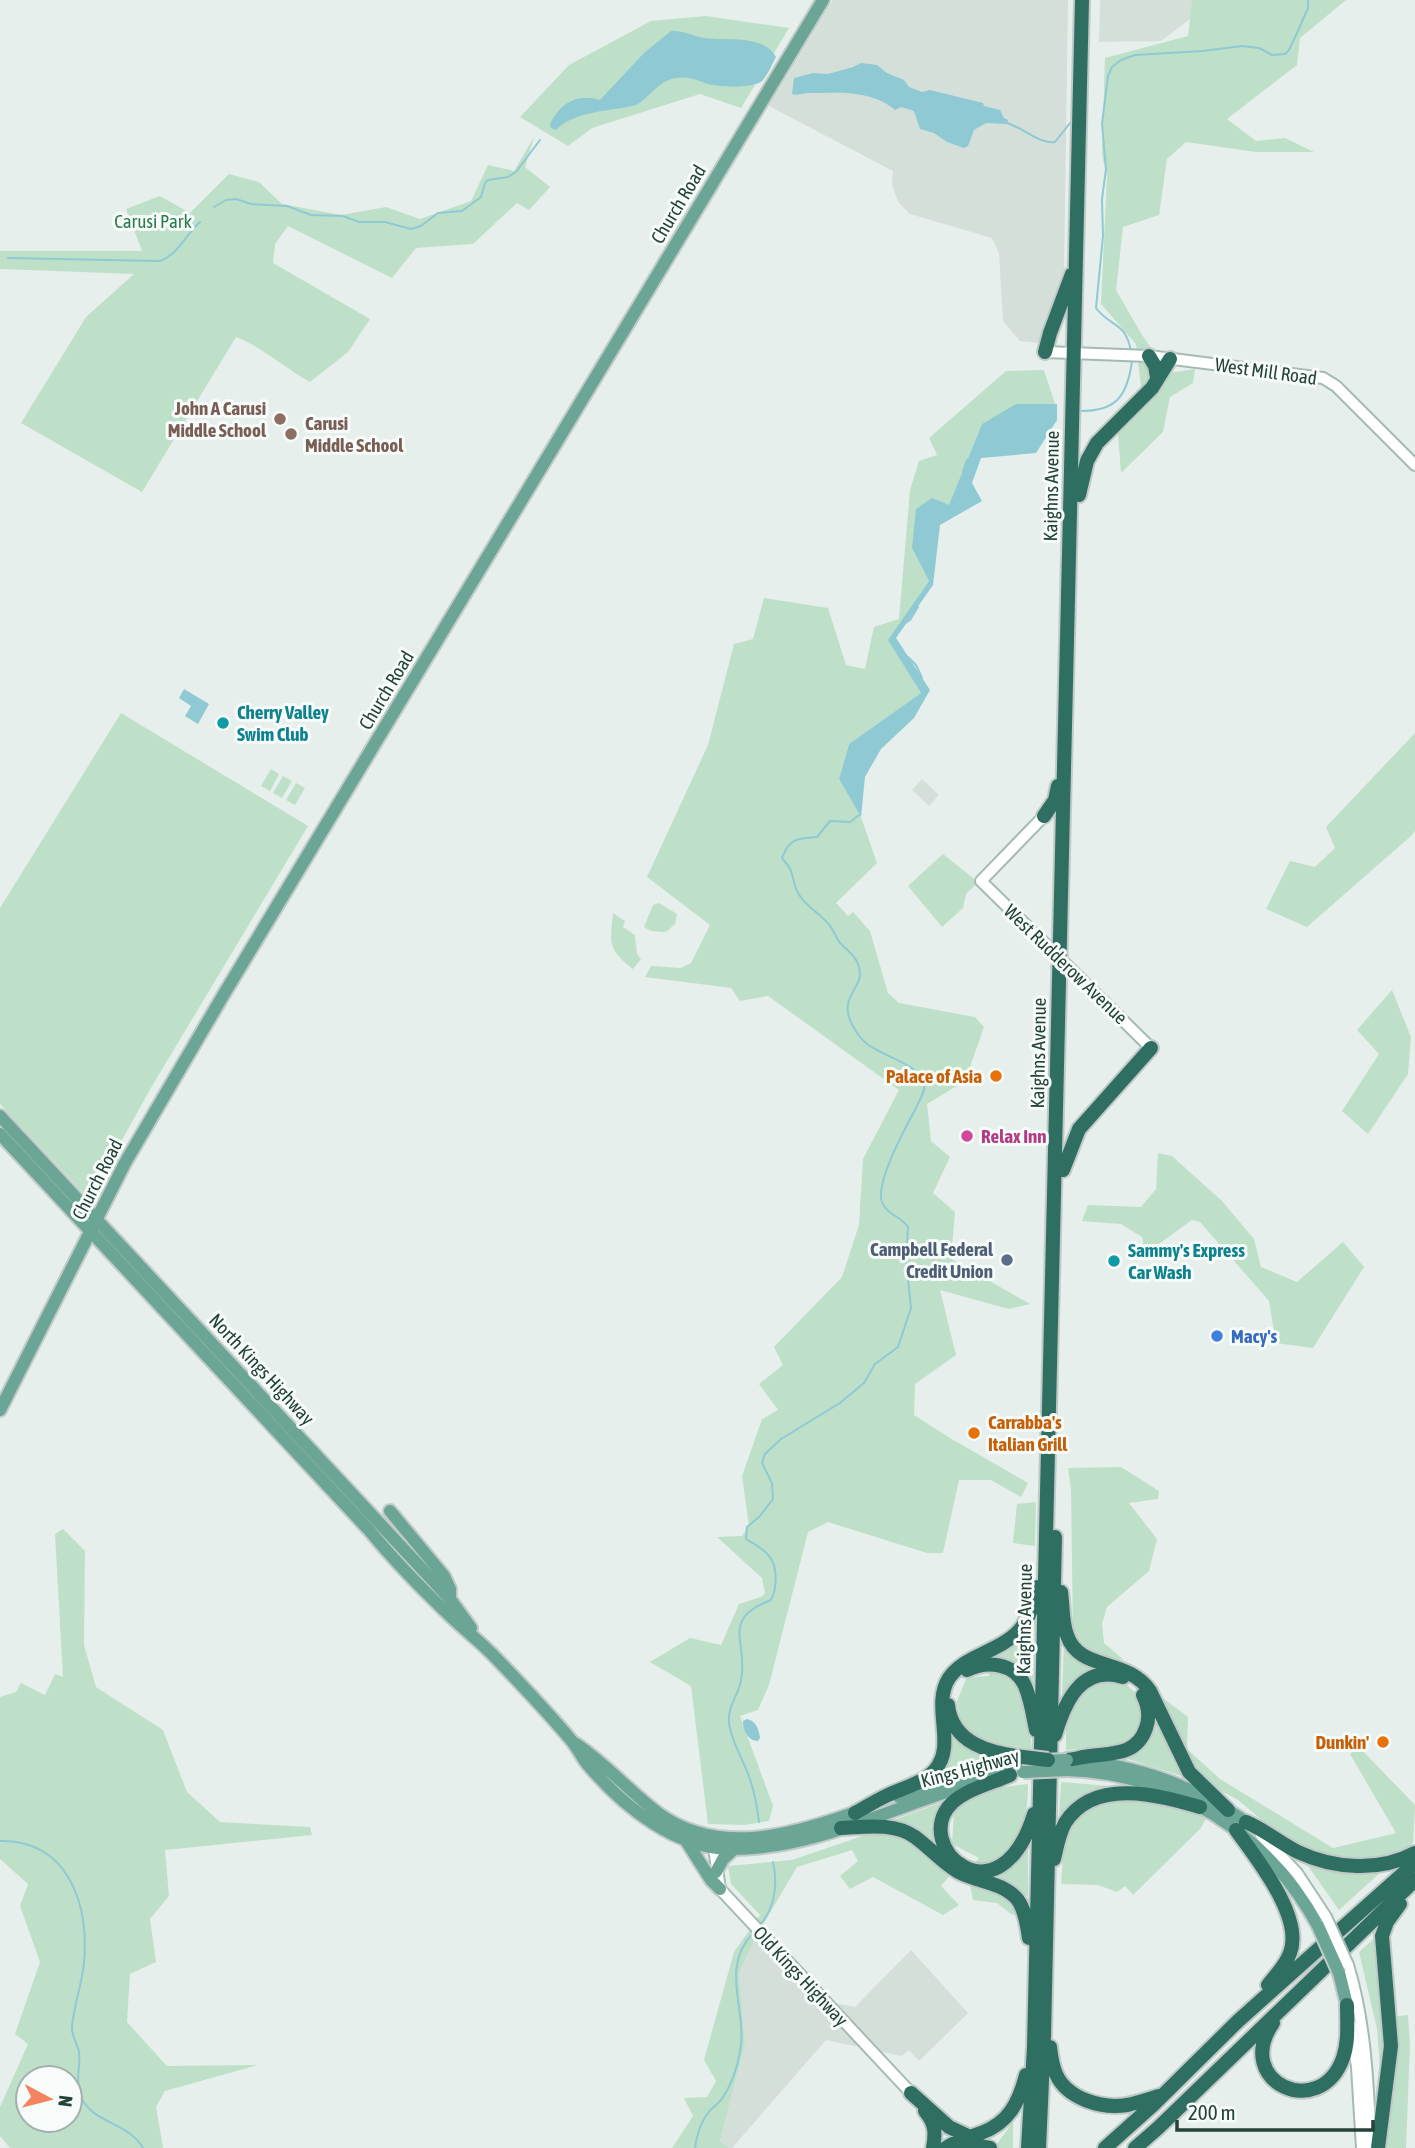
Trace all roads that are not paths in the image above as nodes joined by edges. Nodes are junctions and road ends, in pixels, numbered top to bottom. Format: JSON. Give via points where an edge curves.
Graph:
{"nodes":[{"id":1,"x":823,"y":0,"type":"edge"},
{"id":2,"x":1082,"y":0,"type":"edge"},
{"id":3,"x":1090,"y":0,"type":"edge"},
{"id":4,"x":1076,"y":264,"type":"junction"},
{"id":5,"x":1045,"y":352,"type":"joint"},
{"id":6,"x":1078,"y":353,"type":"junction"},
{"id":7,"x":1143,"y":356,"type":"junction"},
{"id":8,"x":1170,"y":359,"type":"junction"},
{"id":9,"x":1157,"y":377,"type":"junction"},
{"id":10,"x":1077,"y":410,"type":"junction"},
{"id":11,"x":1415,"y":465,"type":"edge"},
{"id":12,"x":1079,"y":495,"type":"junction"},
{"id":13,"x":1064,"y":754,"type":"junction"},
{"id":14,"x":1044,"y":816,"type":"joint"},
{"id":15,"x":1063,"y":962,"type":"junction"},
{"id":16,"x":1151,"y":1048,"type":"joint"},
{"id":17,"x":0,"y":1116,"type":"edge"},
{"id":18,"x":0,"y":1134,"type":"edge"},
{"id":19,"x":1063,"y":1171,"type":"junction"},
{"id":20,"x":94,"y":1226,"type":"junction"},
{"id":21,"x":0,"y":1410,"type":"edge"},
{"id":22,"x":390,"y":1511,"type":"dead end"},
{"id":23,"x":1055,"y":1531,"type":"junction"},
{"id":24,"x":1045,"y":1559,"type":"junction"},
{"id":25,"x":450,"y":1599,"type":"junction"},
{"id":26,"x":491,"y":1653,"type":"junction"},
{"id":27,"x":573,"y":1741,"type":"junction"},
{"id":28,"x":1046,"y":1754,"type":"junction"},
{"id":29,"x":1067,"y":1765,"type":"junction"},
{"id":30,"x":1019,"y":1767,"type":"junction"},
{"id":31,"x":1040,"y":1796,"type":"junction"},
{"id":32,"x":1200,"y":1807,"type":"junction"},
{"id":33,"x":1227,"y":1810,"type":"junction"},
{"id":34,"x":855,"y":1813,"type":"junction"},
{"id":35,"x":1241,"y":1826,"type":"junction"},
{"id":36,"x":841,"y":1828,"type":"junction"},
{"id":37,"x":685,"y":1839,"type":"junction"},
{"id":38,"x":772,"y":1841,"type":"junction"},
{"id":39,"x":714,"y":1848,"type":"junction"},
{"id":40,"x":734,"y":1849,"type":"junction"},
{"id":41,"x":1415,"y":1853,"type":"edge"},
{"id":42,"x":1415,"y":1863,"type":"edge"},
{"id":43,"x":716,"y":1871,"type":"junction"},
{"id":44,"x":1415,"y":1880,"type":"edge"},
{"id":45,"x":1047,"y":1884,"type":"junction"},
{"id":46,"x":720,"y":1889,"type":"junction"},
{"id":47,"x":1415,"y":1889,"type":"edge"},
{"id":48,"x":1035,"y":1952,"type":"junction"},
{"id":49,"x":1343,"y":1969,"type":"junction"},
{"id":50,"x":1292,"y":1997,"type":"junction"},
{"id":51,"x":1347,"y":2005,"type":"junction"},
{"id":52,"x":1238,"y":2021,"type":"junction"},
{"id":53,"x":1039,"y":2042,"type":"junction"},
{"id":54,"x":911,"y":2093,"type":"junction"},
{"id":55,"x":1164,"y":2095,"type":"junction"},
{"id":56,"x":1158,"y":2128,"type":"junction"},
{"id":57,"x":966,"y":2143,"type":"edge"},
{"id":58,"x":933,"y":2148,"type":"edge"},
{"id":59,"x":946,"y":2148,"type":"edge"},
{"id":60,"x":990,"y":2148,"type":"edge"},
{"id":61,"x":1028,"y":2148,"type":"edge"},
{"id":62,"x":1039,"y":2148,"type":"edge"},
{"id":63,"x":1105,"y":2148,"type":"edge"},
{"id":64,"x":1135,"y":2148,"type":"edge"},
{"id":65,"x":1144,"y":2148,"type":"edge"},
{"id":66,"x":1362,"y":2148,"type":"edge"},
{"id":67,"x":1371,"y":2148,"type":"edge"},
{"id":68,"x":1378,"y":2148,"type":"edge"}],
"edges":[{"from":1,"to":20,"type":"main road","name":"Church Road","via":[[197,1040]]},
{"from":2,"to":4,"type":"highway","name":"Kaighns Avenue"},
{"from":3,"to":6,"type":"highway","name":"Kaighns Avenue"},
{"from":4,"to":5,"type":"highway"},
{"from":4,"to":6,"type":"highway","name":"Kaighns Avenue"},
{"from":5,"to":6,"type":"street","name":"West Mill Road"},
{"from":6,"to":7,"type":"street","name":"West Mill Road"},
{"from":6,"to":10,"type":"highway","name":"Kaighns Avenue"},
{"from":7,"to":8,"type":"street","name":"West Mill Road"},
{"from":7,"to":9,"type":"highway","via":[[1155,366]]},
{"from":8,"to":9,"type":"highway"},
{"from":8,"to":11,"type":"street","name":"West Mill Road","via":[[1326,379]]},
{"from":9,"to":12,"type":"highway","via":[[1152,388],[1097,443],[1087,461]]},
{"from":10,"to":12,"type":"highway","name":"Kaighns Avenue"},
{"from":10,"to":13,"type":"highway","name":"Kaighns Avenue"},
{"from":12,"to":15,"type":"highway","name":"Kaighns Avenue"},
{"from":13,"to":14,"type":"highway","via":[[1056,796]]},
{"from":13,"to":15,"type":"highway","name":"Kaighns Avenue"},
{"from":14,"to":15,"type":"street","name":"West Rudderow Avenue","via":[[981,881]]},
{"from":15,"to":16,"type":"street","name":"West Rudderow Avenue"},
{"from":15,"to":19,"type":"highway","name":"Kaighns Avenue"},
{"from":15,"to":24,"type":"highway","name":"Kaighns Avenue"},
{"from":16,"to":19,"type":"highway","via":[[1083,1123]]},
{"from":17,"to":20,"type":"main road","name":"North Kings Highway"},
{"from":18,"to":20,"type":"main road","name":"North Kings Highway"},
{"from":19,"to":23,"type":"highway","name":"Kaighns Avenue"},
{"from":20,"to":21,"type":"main road","name":"Church Road"},
{"from":20,"to":25,"type":"main road","name":"North Kings Highway"},
{"from":20,"to":26,"type":"main road","name":"North Kings Highway","via":[[387,1552]]},
{"from":22,"to":25,"type":"main road","via":[[451,1576]]},
{"from":23,"to":28,"type":"highway","name":"Kaighns Avenue"},
{"from":23,"to":33,"type":"highway","via":[[1065,1631],[1072,1646],[1085,1658],[1142,1681],[1189,1772]]},
{"from":24,"to":28,"type":"highway","name":"Kaighns Avenue"},
{"from":24,"to":34,"type":"highway","via":[[1025,1625],[1010,1640],[962,1665],[947,1681],[942,1701],[944,1748],[938,1766],[923,1779]]},
{"from":25,"to":26,"type":"main road","name":"North Kings Highway"},
{"from":26,"to":27,"type":"main road","name":"North Kings Highway"},
{"from":27,"to":37,"type":"main road","name":"North Kings Highway","via":[[587,1765],[625,1801]]},
{"from":27,"to":38,"type":"main road","name":"North Kings Highway","via":[[657,1812],[684,1828],[725,1839]]},
{"from":28,"to":29,"type":"main road","bridge":true},
{"from":28,"to":29,"type":"highway","via":[[1066,1704],[1079,1686],[1108,1675],[1135,1684],[1148,1710],[1140,1740],[1120,1753]]},
{"from":28,"to":30,"type":"highway","bridge":true},
{"from":28,"to":30,"type":"highway","via":[[1019,1677],[993,1664],[966,1671],[954,1683],[949,1699],[956,1728],[971,1742]]},
{"from":28,"to":31,"type":"highway","name":"Kaighns Avenue"},
{"from":28,"to":45,"type":"highway","name":"Kaighns Avenue"},
{"from":29,"to":30,"type":"main road","name":"Kings Highway","bridge":true},
{"from":29,"to":32,"type":"main road","name":"Kings Highway","via":[[1132,1779]]},
{"from":29,"to":33,"type":"main road","via":[[1116,1765],[1151,1774],[1196,1791]]},
{"from":30,"to":31,"type":"highway","via":[[951,1804],[941,1826],[947,1852],[974,1870],[997,1868],[1012,1858],[1025,1839]]},
{"from":30,"to":34,"type":"main road","via":[[963,1776]]},
{"from":30,"to":36,"type":"main road","name":"Kings Highway"},
{"from":31,"to":48,"type":"highway","name":"Kaighns Avenue"},
{"from":32,"to":35,"type":"main road","name":"Kings Highway"},
{"from":32,"to":45,"type":"highway","via":[[1135,1793],[1088,1801],[1063,1827]]},
{"from":33,"to":35,"type":"main road"},
{"from":34,"to":38,"type":"main road"},
{"from":35,"to":41,"type":"highway","via":[[1264,1830],[1298,1852],[1332,1863],[1374,1865]]},
{"from":35,"to":49,"type":"main road","name":"Kings Highway","bridge":true,"via":[[1322,1921]]},
{"from":35,"to":52,"type":"highway","via":[[1274,1884],[1286,1913],[1292,1948]]},
{"from":36,"to":38,"type":"main road","name":"Kings Highway","via":[[809,1838]]},
{"from":36,"to":48,"type":"highway","via":[[903,1831],[956,1871],[1007,1889],[1022,1905]]},
{"from":37,"to":39,"type":"main road","name":"North Kings Highway"},
{"from":37,"to":46,"type":"main road"},
{"from":38,"to":40,"type":"main road","name":"North Kings Highway"},
{"from":39,"to":40,"type":"main road","name":"North Kings Highway"},
{"from":39,"to":43,"type":"street"},
{"from":40,"to":43,"type":"main road"},
{"from":42,"to":52,"type":"highway"},
{"from":43,"to":46,"type":"street"},
{"from":44,"to":50,"type":"highway"},
{"from":45,"to":53,"type":"highway","name":"Kaighns Avenue"},
{"from":46,"to":54,"type":"street","name":"Old Kings Highway"},
{"from":47,"to":68,"type":"highway","via":[[1383,1931],[1391,2054]]},
{"from":48,"to":53,"type":"highway","name":"Kaighns Avenue"},
{"from":49,"to":51,"type":"main road","name":"Kings Highway"},
{"from":49,"to":67,"type":"street","name":"Kings Highway","via":[[1356,1996],[1364,2043]]},
{"from":50,"to":51,"type":"highway","via":[[1265,2035],[1261,2051],[1271,2077],[1294,2091],[1321,2087],[1338,2069],[1347,2041]]},
{"from":50,"to":56,"type":"highway"},
{"from":51,"to":66,"type":"street","name":"Kings Highway","via":[[1356,2055]]},
{"from":52,"to":55,"type":"highway"},
{"from":53,"to":55,"type":"highway","via":[[1049,2045],[1058,2079],[1080,2097],[1121,2106]]},
{"from":53,"to":57,"type":"highway","via":[[1012,2111]]},
{"from":53,"to":61,"type":"highway","name":"Kaighns Avenue"},
{"from":53,"to":62,"type":"highway","name":"Kaighns Avenue"},
{"from":54,"to":57,"type":"highway"},
{"from":54,"to":58,"type":"highway","via":[[934,2124]]},
{"from":55,"to":63,"type":"highway"},
{"from":56,"to":64,"type":"highway"},
{"from":56,"to":65,"type":"highway"},
{"from":57,"to":59,"type":"highway","via":[[954,2142]]},
{"from":57,"to":60,"type":"highway"}]}
